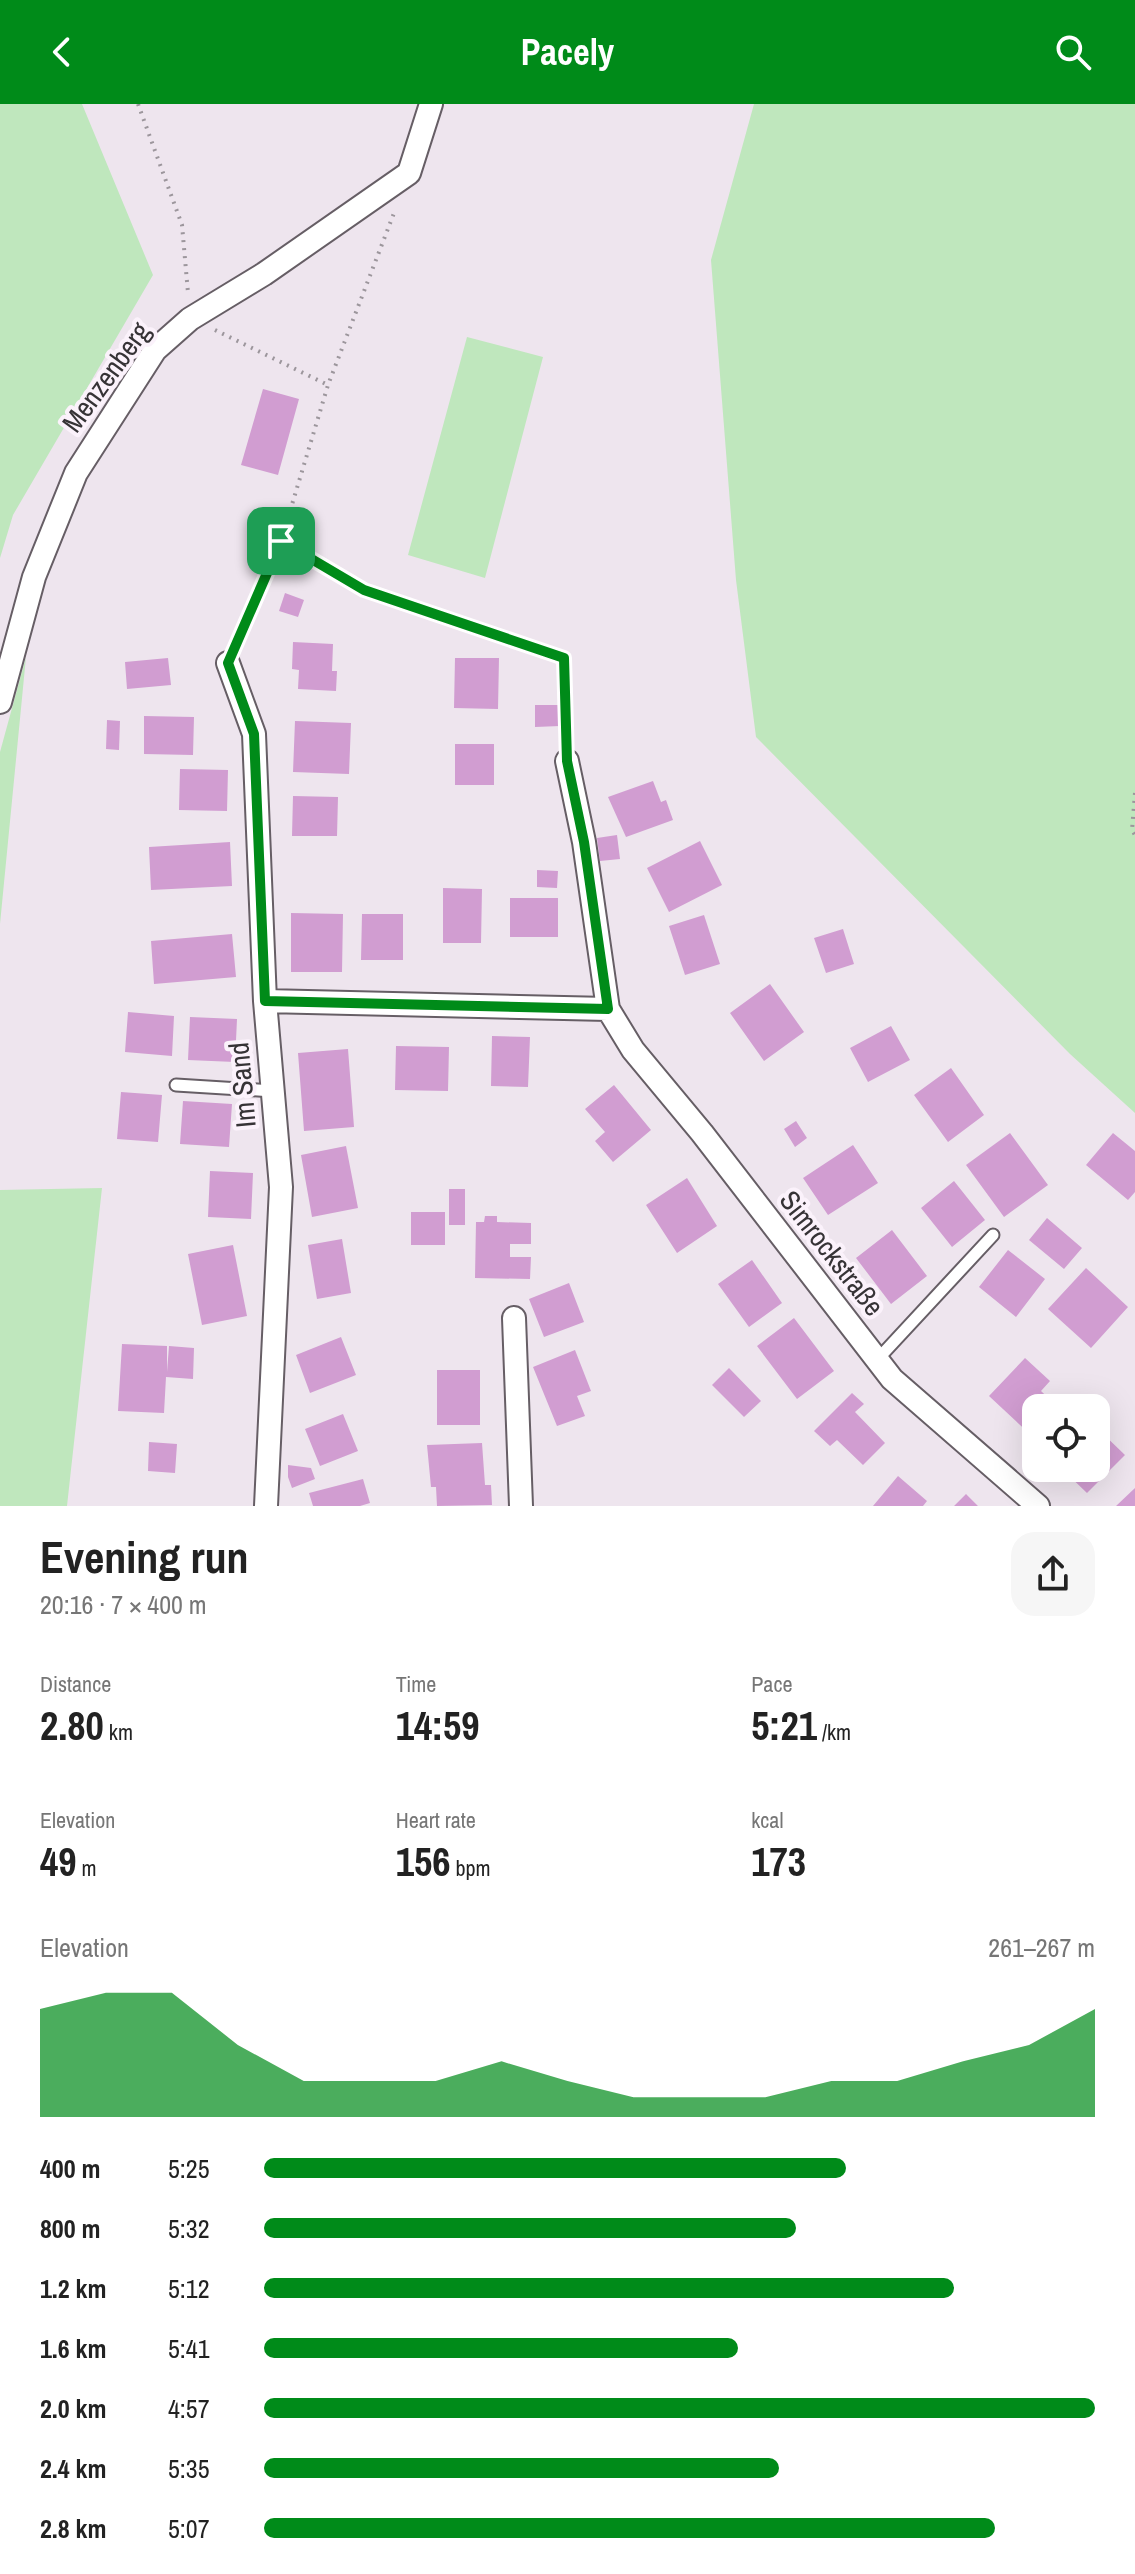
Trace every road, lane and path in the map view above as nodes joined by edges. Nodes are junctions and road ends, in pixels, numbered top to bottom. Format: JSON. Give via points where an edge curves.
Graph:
{"nodes":[{"id":1,"x":138,"y":104,"type":"edge"},
{"id":2,"x":431,"y":104,"type":"edge"},
{"id":3,"x":409,"y":173,"type":"junction"},
{"id":4,"x":190,"y":319,"type":"junction"},
{"id":5,"x":328,"y":385,"type":"junction"},
{"id":6,"x":281,"y":541,"type":"junction"},
{"id":7,"x":228,"y":663,"type":"joint"},
{"id":8,"x":0,"y":702,"type":"edge"},
{"id":9,"x":567,"y":761,"type":"joint"},
{"id":10,"x":1135,"y":793,"type":"edge"},
{"id":11,"x":1135,"y":835,"type":"edge"},
{"id":12,"x":265,"y":1001,"type":"junction"},
{"id":13,"x":608,"y":1009,"type":"junction"},
{"id":14,"x":176,"y":1085,"type":"dead end"},
{"id":15,"x":273,"y":1091,"type":"junction"},
{"id":16,"x":993,"y":1235,"type":"dead end"},
{"id":17,"x":514,"y":1318,"type":"dead end"},
{"id":18,"x":877,"y":1360,"type":"junction"},
{"id":19,"x":266,"y":1506,"type":"edge"},
{"id":20,"x":521,"y":1506,"type":"edge"},
{"id":21,"x":1038,"y":1506,"type":"edge"}],
"edges":[{"from":1,"to":4,"type":"path","via":[[182,225]]},
{"from":2,"to":3,"type":"street"},
{"from":3,"to":4,"type":"street","name":"Menzenberg"},
{"from":3,"to":5,"type":"path"},
{"from":4,"to":5,"type":"path"},
{"from":4,"to":8,"type":"street","name":"Menzenberg","via":[[155,350],[76,473],[34,577]]},
{"from":5,"to":6,"type":"path"},
{"from":6,"to":7,"type":"path"},
{"from":6,"to":9,"type":"path","via":[[364,590],[564,658]]},
{"from":7,"to":12,"type":"street","name":"Im Sand","via":[[254,734]]},
{"from":9,"to":13,"type":"street","name":"Simrockstraße"},
{"from":10,"to":11,"type":"path"},
{"from":12,"to":13,"type":"street"},
{"from":12,"to":15,"type":"street","name":"Im Sand"},
{"from":13,"to":18,"type":"street","name":"Simrockstraße","via":[[633,1050]]},
{"from":14,"to":15,"type":"lane"},
{"from":15,"to":19,"type":"street","name":"Im Sand","via":[[281,1187]]},
{"from":16,"to":18,"type":"lane"},
{"from":17,"to":20,"type":"street"},
{"from":18,"to":21,"type":"street","name":"Simrockstraße"}]}
